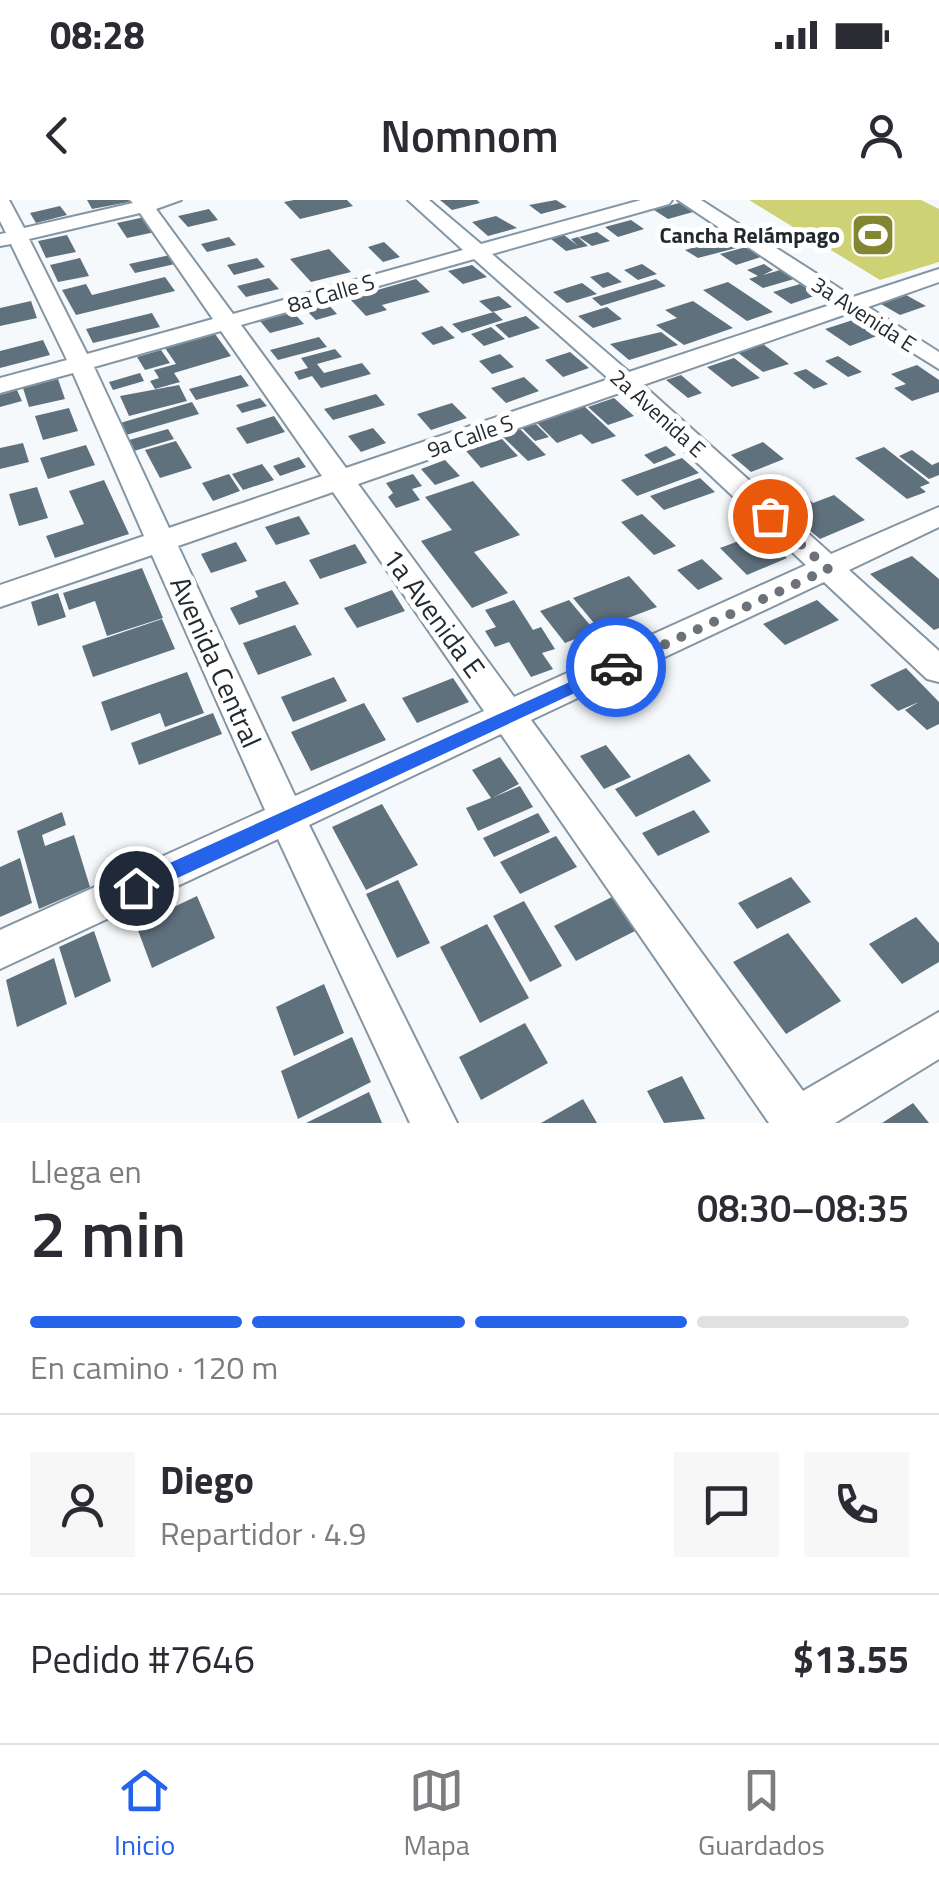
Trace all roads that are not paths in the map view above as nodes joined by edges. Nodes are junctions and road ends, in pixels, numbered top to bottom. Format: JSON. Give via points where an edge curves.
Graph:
{"nodes":[{"id":1,"x":418,"y":200,"type":"edge"},
{"id":2,"x":662,"y":200,"type":"edge"},
{"id":3,"x":688,"y":200,"type":"edge"},
{"id":4,"x":0,"y":201,"type":"edge"},
{"id":5,"x":152,"y":202,"type":"edge"},
{"id":6,"x":9,"y":238,"type":"edge"},
{"id":7,"x":475,"y":252,"type":"junction"},
{"id":8,"x":939,"y":275,"type":"edge"},
{"id":9,"x":850,"y":305,"type":"junction"},
{"id":10,"x":227,"y":322,"type":"junction"},
{"id":11,"x":939,"y":362,"type":"edge"},
{"id":12,"x":80,"y":363,"type":"junction"},
{"id":13,"x":626,"y":382,"type":"junction"},
{"id":14,"x":0,"y":386,"type":"edge"},
{"id":15,"x":338,"y":480,"type":"junction"},
{"id":16,"x":939,"y":516,"type":"edge"},
{"id":17,"x":162,"y":541,"type":"junction"},
{"id":18,"x":828,"y":569,"type":"junction"},
{"id":19,"x":0,"y":596,"type":"edge"},
{"id":20,"x":939,"y":670,"type":"edge"},
{"id":21,"x":508,"y":717,"type":"junction"},
{"id":22,"x":287,"y":819,"type":"junction"},
{"id":23,"x":0,"y":950,"type":"edge"},
{"id":24,"x":939,"y":1034,"type":"edge"},
{"id":25,"x":796,"y":1122,"type":"edge"},
{"id":26,"x":434,"y":1123,"type":"edge"}],
"edges":[{"from":1,"to":7,"type":"street","name":"2a Avenida E"},
{"from":2,"to":7,"type":"street","name":"8a Calle S"},
{"from":3,"to":9,"type":"street","name":"3a Avenida E"},
{"from":4,"to":6,"type":"street","name":"Avenida Central"},
{"from":5,"to":6,"type":"street"},
{"from":5,"to":10,"type":"street","name":"1a Avenida E"},
{"from":6,"to":12,"type":"street","name":"Avenida Central"},
{"from":7,"to":10,"type":"street","name":"8a Calle S"},
{"from":7,"to":13,"type":"street","name":"2a Avenida E"},
{"from":8,"to":9,"type":"street","name":"9a Calle S"},
{"from":9,"to":11,"type":"street","name":"3a Avenida E"},
{"from":9,"to":13,"type":"street","name":"9a Calle S"},
{"from":10,"to":12,"type":"street","name":"8a Calle S"},
{"from":10,"to":15,"type":"street","name":"1a Avenida E"},
{"from":12,"to":14,"type":"street","name":"8a Calle S"},
{"from":12,"to":17,"type":"street","name":"Avenida Central"},
{"from":13,"to":15,"type":"street","name":"9a Calle S"},
{"from":13,"to":18,"type":"street","name":"2a Avenida E"},
{"from":15,"to":17,"type":"street","name":"9a Calle S"},
{"from":15,"to":21,"type":"street","name":"1a Avenida E"},
{"from":16,"to":18,"type":"street"},
{"from":17,"to":19,"type":"street","name":"9a Calle S"},
{"from":17,"to":22,"type":"street","name":"Avenida Central"},
{"from":18,"to":20,"type":"street","name":"2a Avenida E"},
{"from":18,"to":21,"type":"street"},
{"from":21,"to":22,"type":"street"},
{"from":21,"to":25,"type":"street","name":"1a Avenida E"},
{"from":22,"to":23,"type":"street"},
{"from":22,"to":26,"type":"street","name":"Avenida Central"},
{"from":24,"to":25,"type":"street"}]}
